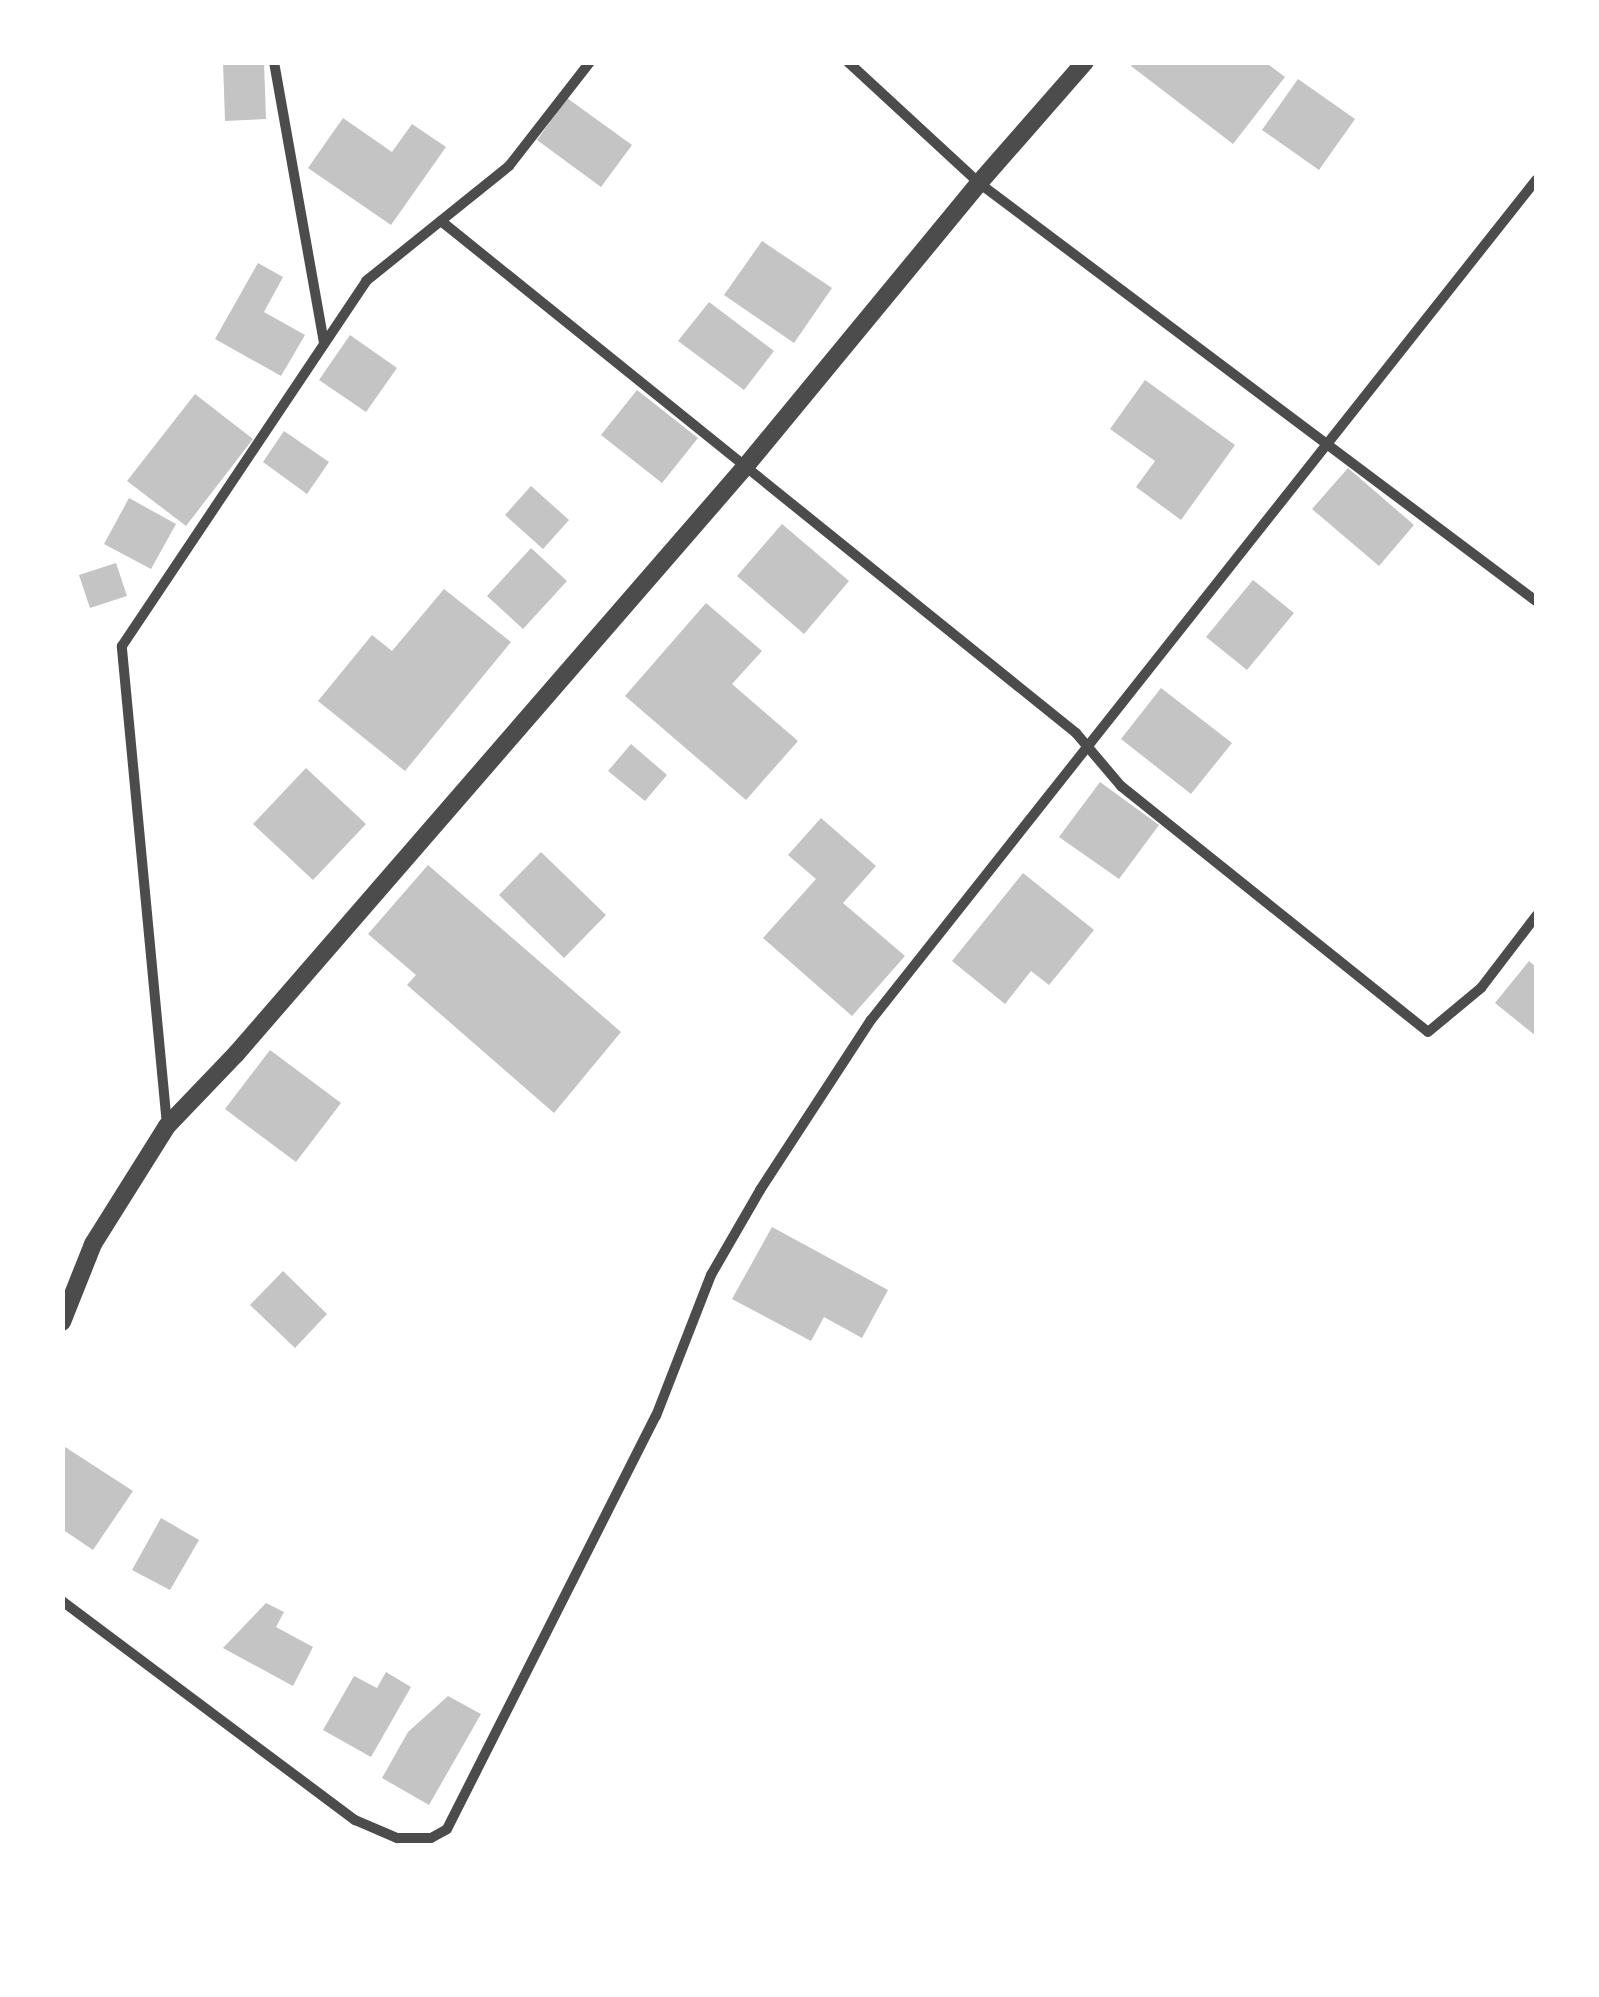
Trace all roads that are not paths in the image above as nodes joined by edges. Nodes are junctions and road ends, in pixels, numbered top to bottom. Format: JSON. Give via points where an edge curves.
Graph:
{"nodes":[{"id":1,"x":274,"y":62,"type":"edge"},
{"id":2,"x":590,"y":62,"type":"edge"},
{"id":3,"x":848,"y":62,"type":"edge"},
{"id":4,"x":1086,"y":62,"type":"edge"},
{"id":5,"x":1536,"y":180,"type":"edge"},
{"id":6,"x":979,"y":182,"type":"junction"},
{"id":7,"x":441,"y":221,"type":"junction"},
{"id":8,"x":324,"y":344,"type":"junction"},
{"id":9,"x":1330,"y":446,"type":"junction"},
{"id":10,"x":745,"y":467,"type":"junction"},
{"id":11,"x":1536,"y":601,"type":"edge"},
{"id":12,"x":1090,"y":750,"type":"junction"},
{"id":13,"x":1536,"y":916,"type":"edge"},
{"id":14,"x":166,"y":1126,"type":"junction"},
{"id":15,"x":62,"y":1322,"type":"edge"},
{"id":16,"x":62,"y":1601,"type":"edge"}],
"edges":[{"from":1,"to":8,"type":"street"},
{"from":2,"to":7,"type":"street","via":[[508,166]]},
{"from":3,"to":6,"type":"street"},
{"from":4,"to":6,"type":"street"},
{"from":5,"to":9,"type":"street"},
{"from":6,"to":9,"type":"street"},
{"from":6,"to":10,"type":"street"},
{"from":7,"to":8,"type":"street","via":[[366,281]]},
{"from":7,"to":10,"type":"street"},
{"from":8,"to":14,"type":"street","via":[[122,646]]},
{"from":9,"to":11,"type":"street"},
{"from":9,"to":12,"type":"street"},
{"from":10,"to":12,"type":"street"},
{"from":10,"to":14,"type":"street","via":[[236,1054]]},
{"from":12,"to":13,"type":"street","via":[[1122,786],[1428,1032],[1481,988]]},
{"from":12,"to":16,"type":"street","via":[[872,1020],[760,1190],[711,1275],[656,1416],[447,1829],[431,1838],[397,1838],[354,1820]]},
{"from":14,"to":15,"type":"street","via":[[94,1244]]}]}
